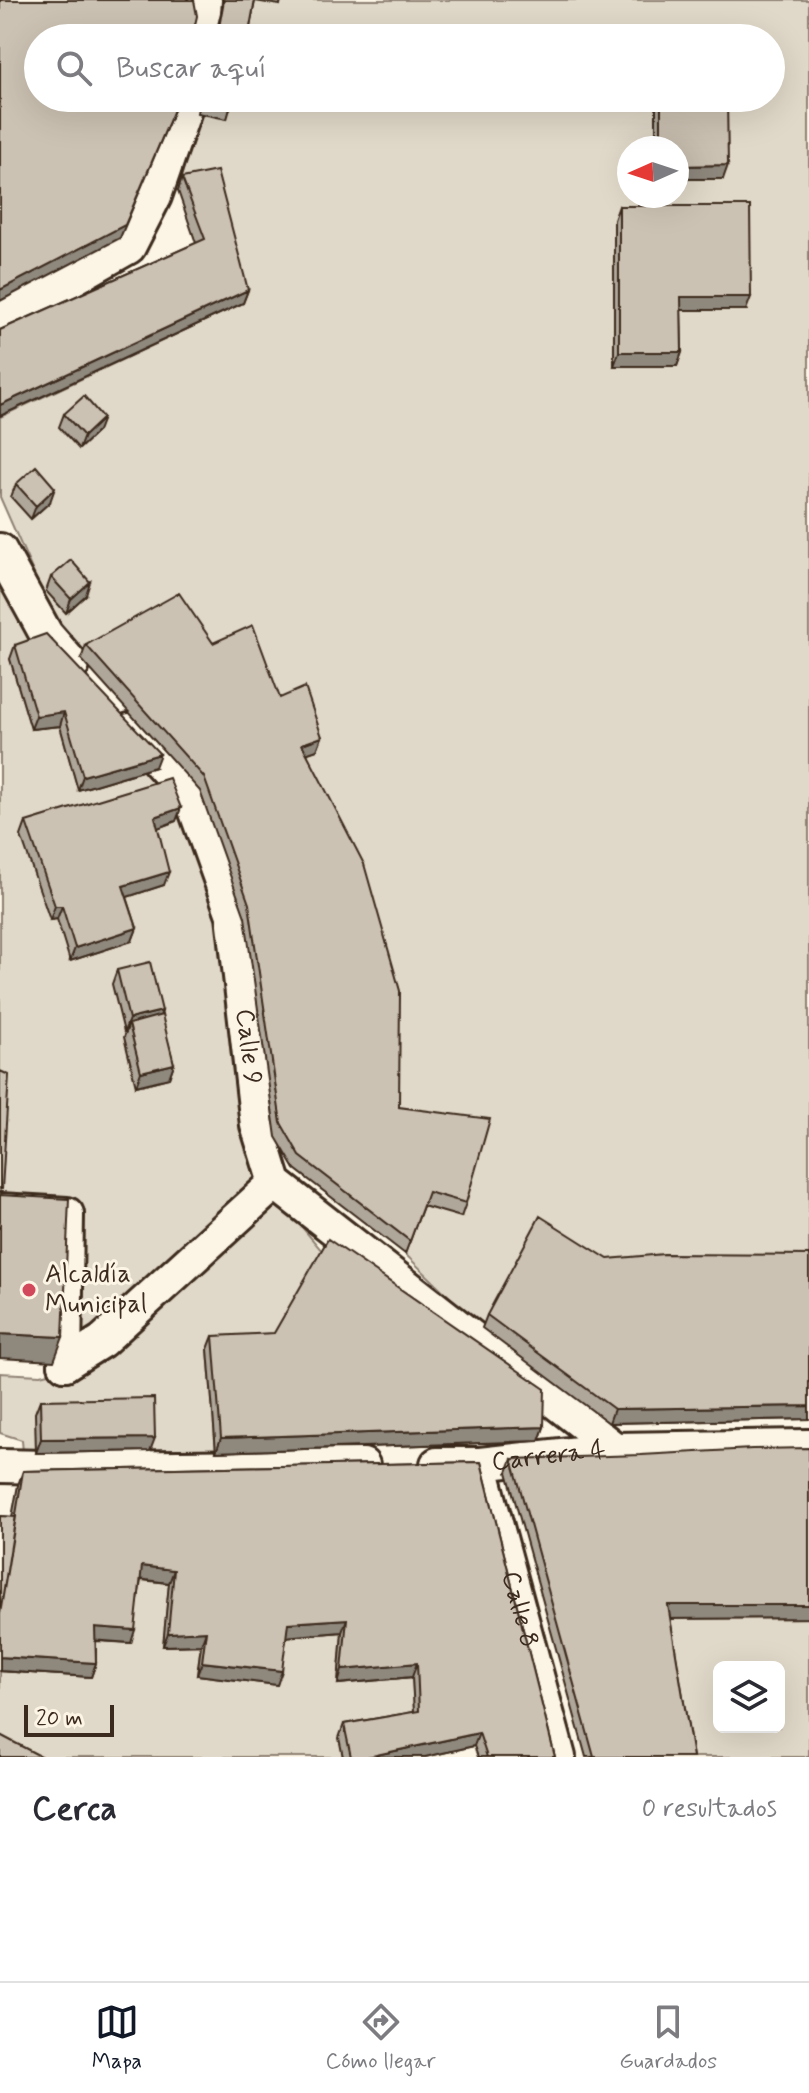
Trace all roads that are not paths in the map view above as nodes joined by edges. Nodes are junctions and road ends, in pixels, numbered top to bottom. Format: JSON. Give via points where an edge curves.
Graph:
{"nodes":[{"id":1,"x":205,"y":0,"type":"edge"},
{"id":2,"x":203,"y":24,"type":"edge"},
{"id":3,"x":184,"y":112,"type":"edge"},
{"id":4,"x":0,"y":320,"type":"edge"},
{"id":5,"x":0,"y":550,"type":"edge"},
{"id":6,"x":275,"y":1183,"type":"junction"},
{"id":7,"x":0,"y":1210,"type":"edge"},
{"id":8,"x":809,"y":1446,"type":"edge"},
{"id":9,"x":615,"y":1449,"type":"junction"},
{"id":10,"x":480,"y":1464,"type":"junction"},
{"id":11,"x":0,"y":1466,"type":"edge"},
{"id":12,"x":559,"y":1757,"type":"edge"}],
"edges":[{"from":1,"to":2,"type":"street"},
{"from":3,"to":4,"type":"street","via":[[155,196],[129,247]]},
{"from":5,"to":6,"type":"street","name":"Calle 9","via":[[46,634],[191,798],[233,915],[257,1125]]},
{"from":6,"to":7,"type":"street","via":[[102,1341],[65,1364],[67,1214]]},
{"from":6,"to":9,"type":"street"},
{"from":8,"to":9,"type":"street","name":"Carrera 4"},
{"from":9,"to":10,"type":"street","name":"Carrera 4"},
{"from":10,"to":11,"type":"street","name":"Carrera 4"},
{"from":10,"to":12,"type":"street","name":"Calle 8"}]}
